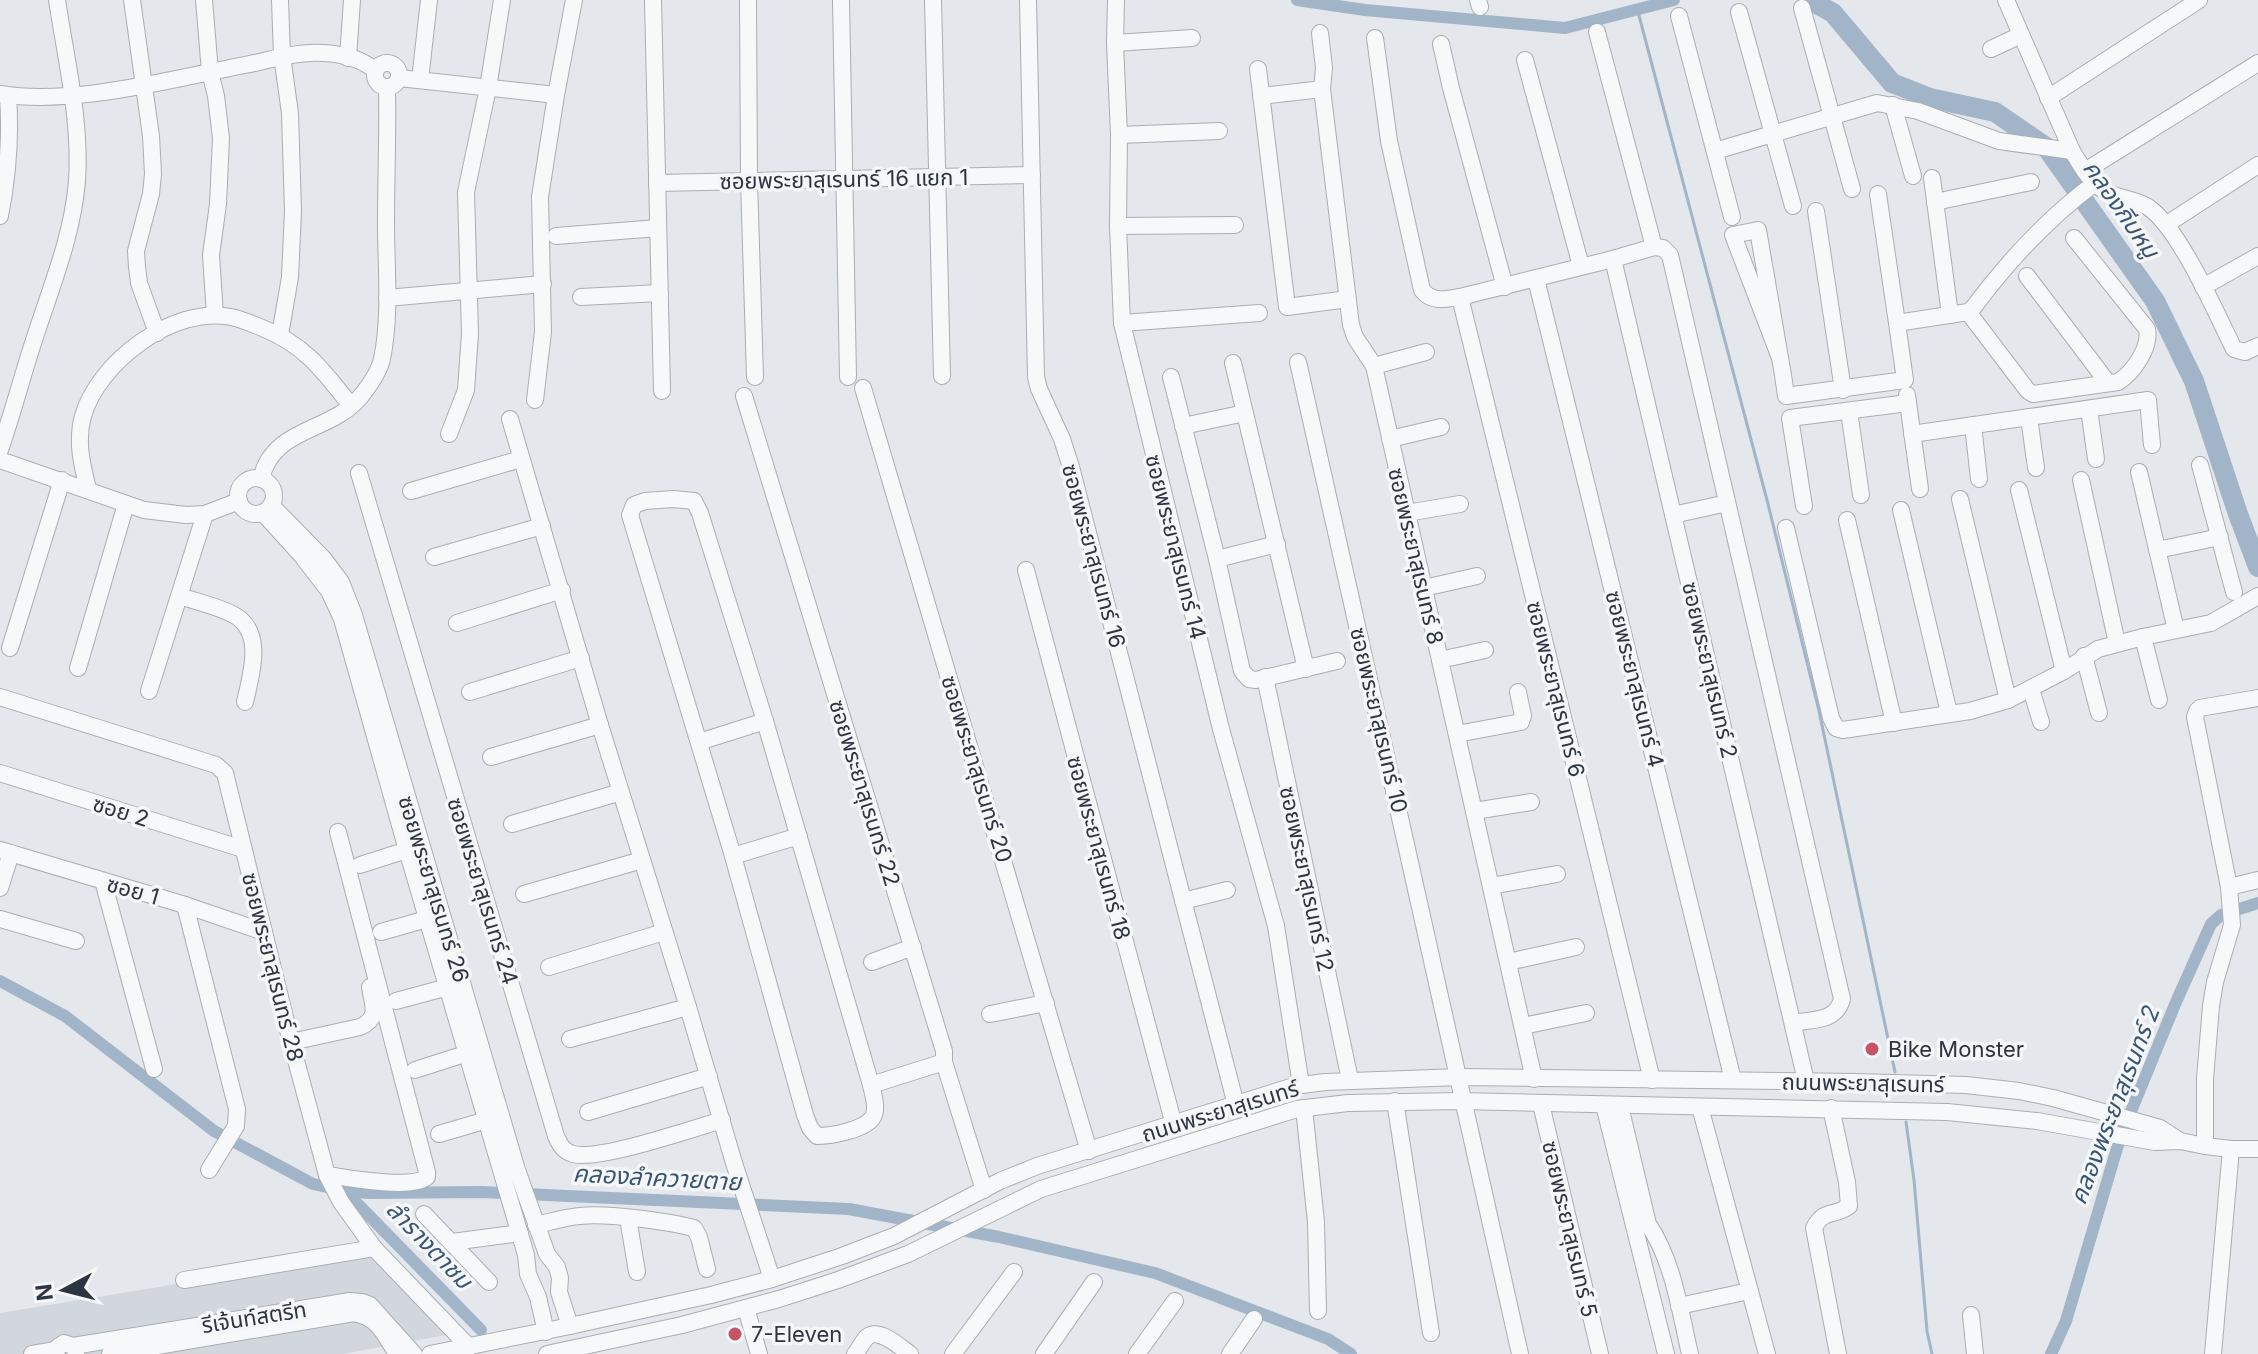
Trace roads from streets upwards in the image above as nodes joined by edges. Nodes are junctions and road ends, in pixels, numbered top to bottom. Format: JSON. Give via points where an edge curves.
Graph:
{"nodes":[{"id":1,"x":57,"y":0,"type":"edge"},
{"id":2,"x":132,"y":0,"type":"edge"},
{"id":3,"x":204,"y":0,"type":"edge"},
{"id":4,"x":280,"y":0,"type":"edge"},
{"id":5,"x":352,"y":0,"type":"edge"},
{"id":6,"x":429,"y":0,"type":"edge"},
{"id":7,"x":502,"y":0,"type":"edge"},
{"id":8,"x":574,"y":0,"type":"edge"},
{"id":9,"x":653,"y":0,"type":"edge"},
{"id":10,"x":748,"y":0,"type":"edge"},
{"id":11,"x":841,"y":0,"type":"edge"},
{"id":12,"x":933,"y":0,"type":"edge"},
{"id":13,"x":1028,"y":0,"type":"edge"},
{"id":14,"x":1116,"y":0,"type":"edge"},
{"id":15,"x":2006,"y":0,"type":"edge"},
{"id":16,"x":2199,"y":0,"type":"edge"},
{"id":17,"x":1802,"y":8,"type":"dead end"},
{"id":18,"x":1739,"y":12,"type":"dead end"},
{"id":19,"x":1679,"y":16,"type":"dead end"},
{"id":20,"x":1597,"y":32,"type":"dead end"},
{"id":21,"x":1320,"y":33,"type":"dead end"},
{"id":22,"x":2021,"y":35,"type":"junction"},
{"id":23,"x":1192,"y":38,"type":"dead end"},
{"id":24,"x":1375,"y":38,"type":"dead end"},
{"id":25,"x":1115,"y":43,"type":"junction"},
{"id":26,"x":1441,"y":44,"type":"dead end"},
{"id":27,"x":1991,"y":49,"type":"dead end"},
{"id":28,"x":282,"y":56,"type":"junction"},
{"id":29,"x":348,"y":58,"type":"junction"},
{"id":30,"x":1525,"y":60,"type":"dead end"},
{"id":31,"x":2258,"y":63,"type":"edge"},
{"id":32,"x":1258,"y":69,"type":"dead end"},
{"id":33,"x":210,"y":72,"type":"junction"},
{"id":34,"x":420,"y":80,"type":"junction"},
{"id":35,"x":393,"y":83,"type":"junction"},
{"id":36,"x":143,"y":86,"type":"junction"},
{"id":37,"x":488,"y":88,"type":"junction"},
{"id":38,"x":1322,"y":89,"type":"junction"},
{"id":39,"x":4,"y":95,"type":"edge"},
{"id":40,"x":73,"y":95,"type":"junction"},
{"id":41,"x":556,"y":95,"type":"junction"},
{"id":42,"x":1261,"y":96,"type":"junction"},
{"id":43,"x":2048,"y":98,"type":"junction"},
{"id":44,"x":1893,"y":105,"type":"junction"},
{"id":45,"x":1832,"y":115,"type":"junction"},
{"id":46,"x":1219,"y":131,"type":"dead end"},
{"id":47,"x":1773,"y":134,"type":"junction"},
{"id":48,"x":1119,"y":135,"type":"junction"},
{"id":49,"x":2065,"y":150,"type":"junction"},
{"id":50,"x":1715,"y":151,"type":"junction"},
{"id":51,"x":2258,"y":165,"type":"edge"},
{"id":52,"x":1032,"y":175,"type":"junction"},
{"id":53,"x":937,"y":176,"type":"junction"},
{"id":54,"x":1913,"y":176,"type":"dead end"},
{"id":55,"x":845,"y":178,"type":"junction"},
{"id":56,"x":1932,"y":178,"type":"dead end"},
{"id":57,"x":749,"y":180,"type":"junction"},
{"id":58,"x":2031,"y":182,"type":"dead end"},
{"id":59,"x":2088,"y":182,"type":"junction"},
{"id":60,"x":657,"y":183,"type":"junction"},
{"id":61,"x":1852,"y":189,"type":"dead end"},
{"id":62,"x":1878,"y":194,"type":"dead end"},
{"id":63,"x":1935,"y":202,"type":"junction"},
{"id":64,"x":1793,"y":206,"type":"dead end"},
{"id":65,"x":1816,"y":211,"type":"dead end"},
{"id":66,"x":0,"y":216,"type":"edge"},
{"id":67,"x":1732,"y":217,"type":"dead end"},
{"id":68,"x":2167,"y":224,"type":"junction"},
{"id":69,"x":1235,"y":225,"type":"dead end"},
{"id":70,"x":1118,"y":226,"type":"junction"},
{"id":71,"x":658,"y":228,"type":"junction"},
{"id":72,"x":556,"y":236,"type":"dead end"},
{"id":73,"x":2074,"y":238,"type":"dead end"},
{"id":74,"x":1654,"y":247,"type":"junction"},
{"id":75,"x":2258,"y":256,"type":"edge"},
{"id":76,"x":1613,"y":259,"type":"junction"},
{"id":77,"x":1581,"y":266,"type":"junction"},
{"id":78,"x":2027,"y":276,"type":"dead end"},
{"id":79,"x":1536,"y":279,"type":"junction"},
{"id":80,"x":543,"y":284,"type":"junction"},
{"id":81,"x":1505,"y":287,"type":"junction"},
{"id":82,"x":2203,"y":287,"type":"junction"},
{"id":83,"x":469,"y":292,"type":"junction"},
{"id":84,"x":660,"y":293,"type":"junction"},
{"id":85,"x":581,"y":297,"type":"dead end"},
{"id":86,"x":1460,"y":297,"type":"junction"},
{"id":87,"x":387,"y":298,"type":"junction"},
{"id":88,"x":1348,"y":299,"type":"junction"},
{"id":89,"x":1968,"y":312,"type":"junction"},
{"id":90,"x":1259,"y":313,"type":"dead end"},
{"id":91,"x":215,"y":315,"type":"junction"},
{"id":92,"x":1950,"y":315,"type":"junction"},
{"id":93,"x":1122,"y":323,"type":"junction"},
{"id":94,"x":1897,"y":323,"type":"junction"},
{"id":95,"x":157,"y":333,"type":"junction"},
{"id":96,"x":280,"y":335,"type":"junction"},
{"id":97,"x":2258,"y":346,"type":"edge"},
{"id":98,"x":1426,"y":352,"type":"dead end"},
{"id":99,"x":1780,"y":358,"type":"junction"},
{"id":100,"x":1298,"y":362,"type":"dead end"},
{"id":101,"x":1233,"y":363,"type":"dead end"},
{"id":102,"x":1374,"y":366,"type":"junction"},
{"id":103,"x":942,"y":376,"type":"dead end"},
{"id":104,"x":755,"y":377,"type":"dead end"},
{"id":105,"x":848,"y":377,"type":"dead end"},
{"id":106,"x":1171,"y":377,"type":"dead end"},
{"id":107,"x":1905,"y":380,"type":"junction"},
{"id":108,"x":2108,"y":383,"type":"junction"},
{"id":109,"x":863,"y":388,"type":"dead end"},
{"id":110,"x":1843,"y":390,"type":"junction"},
{"id":111,"x":662,"y":391,"type":"dead end"},
{"id":112,"x":744,"y":396,"type":"dead end"},
{"id":113,"x":535,"y":400,"type":"dead end"},
{"id":114,"x":1908,"y":403,"type":"junction"},
{"id":115,"x":351,"y":406,"type":"junction"},
{"id":116,"x":2089,"y":409,"type":"junction"},
{"id":117,"x":1849,"y":411,"type":"junction"},
{"id":118,"x":1245,"y":413,"type":"junction"},
{"id":119,"x":2029,"y":417,"type":"junction"},
{"id":120,"x":510,"y":419,"type":"dead end"},
{"id":121,"x":1973,"y":425,"type":"junction"},
{"id":122,"x":1183,"y":426,"type":"junction"},
{"id":123,"x":1441,"y":427,"type":"dead end"},
{"id":124,"x":449,"y":434,"type":"dead end"},
{"id":125,"x":1912,"y":434,"type":"junction"},
{"id":126,"x":1390,"y":439,"type":"junction"},
{"id":127,"x":2152,"y":445,"type":"dead end"},
{"id":128,"x":0,"y":450,"type":"edge"},
{"id":129,"x":521,"y":459,"type":"junction"},
{"id":130,"x":2096,"y":459,"type":"dead end"},
{"id":131,"x":0,"y":460,"type":"edge"},
{"id":132,"x":2200,"y":465,"type":"dead end"},
{"id":133,"x":2036,"y":468,"type":"dead end"},
{"id":134,"x":2139,"y":472,"type":"dead end"},
{"id":135,"x":359,"y":473,"type":"dead end"},
{"id":136,"x":261,"y":479,"type":"junction"},
{"id":137,"x":1979,"y":479,"type":"dead end"},
{"id":138,"x":62,"y":480,"type":"junction"},
{"id":139,"x":2081,"y":480,"type":"dead end"},
{"id":140,"x":88,"y":489,"type":"junction"},
{"id":141,"x":1920,"y":489,"type":"dead end"},
{"id":142,"x":2019,"y":490,"type":"dead end"},
{"id":143,"x":411,"y":491,"type":"dead end"},
{"id":144,"x":1861,"y":495,"type":"dead end"},
{"id":145,"x":1960,"y":499,"type":"dead end"},
{"id":146,"x":239,"y":501,"type":"junction"},
{"id":147,"x":1727,"y":503,"type":"junction"},
{"id":148,"x":126,"y":504,"type":"junction"},
{"id":149,"x":1460,"y":504,"type":"dead end"},
{"id":150,"x":1804,"y":506,"type":"dead end"},
{"id":151,"x":267,"y":509,"type":"junction"},
{"id":152,"x":1901,"y":510,"type":"dead end"},
{"id":153,"x":1407,"y":513,"type":"junction"},
{"id":154,"x":205,"y":514,"type":"junction"},
{"id":155,"x":1673,"y":515,"type":"junction"},
{"id":156,"x":1847,"y":520,"type":"dead end"},
{"id":157,"x":542,"y":526,"type":"junction"},
{"id":158,"x":1786,"y":528,"type":"dead end"},
{"id":159,"x":2220,"y":537,"type":"junction"},
{"id":160,"x":1277,"y":544,"type":"junction"},
{"id":161,"x":2157,"y":550,"type":"junction"},
{"id":162,"x":434,"y":557,"type":"dead end"},
{"id":163,"x":1217,"y":559,"type":"junction"},
{"id":164,"x":1026,"y":570,"type":"dead end"},
{"id":165,"x":1477,"y":576,"type":"dead end"},
{"id":166,"x":1424,"y":588,"type":"junction"},
{"id":167,"x":562,"y":590,"type":"junction"},
{"id":168,"x":2234,"y":592,"type":"dead end"},
{"id":169,"x":180,"y":596,"type":"junction"},
{"id":170,"x":2254,"y":599,"type":"edge"},
{"id":171,"x":457,"y":623,"type":"dead end"},
{"id":172,"x":2176,"y":630,"type":"junction"},
{"id":173,"x":2143,"y":637,"type":"junction"},
{"id":174,"x":2117,"y":643,"type":"junction"},
{"id":175,"x":10,"y":648,"type":"dead end"},
{"id":176,"x":1485,"y":650,"type":"dead end"},
{"id":177,"x":2084,"y":656,"type":"junction"},
{"id":178,"x":581,"y":658,"type":"junction"},
{"id":179,"x":1440,"y":660,"type":"junction"},
{"id":180,"x":1337,"y":661,"type":"dead end"},
{"id":181,"x":78,"y":668,"type":"dead end"},
{"id":182,"x":1306,"y":669,"type":"junction"},
{"id":183,"x":2064,"y":671,"type":"junction"},
{"id":184,"x":1265,"y":677,"type":"junction"},
{"id":185,"x":2031,"y":689,"type":"junction"},
{"id":186,"x":149,"y":691,"type":"dead end"},
{"id":187,"x":470,"y":692,"type":"dead end"},
{"id":188,"x":1518,"y":692,"type":"dead end"},
{"id":189,"x":0,"y":697,"type":"edge"},
{"id":190,"x":2258,"y":698,"type":"edge"},
{"id":191,"x":2008,"y":700,"type":"junction"},
{"id":192,"x":2159,"y":700,"type":"dead end"},
{"id":193,"x":245,"y":702,"type":"dead end"},
{"id":194,"x":1949,"y":713,"type":"junction"},
{"id":195,"x":2099,"y":713,"type":"dead end"},
{"id":196,"x":765,"y":721,"type":"junction"},
{"id":197,"x":2041,"y":722,"type":"dead end"},
{"id":198,"x":1894,"y":723,"type":"junction"},
{"id":199,"x":600,"y":725,"type":"junction"},
{"id":200,"x":1457,"y":734,"type":"junction"},
{"id":201,"x":699,"y":742,"type":"junction"},
{"id":202,"x":491,"y":757,"type":"dead end"},
{"id":203,"x":0,"y":773,"type":"edge"},
{"id":204,"x":621,"y":792,"type":"junction"},
{"id":205,"x":1531,"y":802,"type":"dead end"},
{"id":206,"x":1474,"y":811,"type":"junction"},
{"id":207,"x":405,"y":818,"type":"junction"},
{"id":208,"x":512,"y":824,"type":"dead end"},
{"id":209,"x":338,"y":832,"type":"dead end"},
{"id":210,"x":799,"y":836,"type":"junction"},
{"id":211,"x":243,"y":849,"type":"junction"},
{"id":212,"x":407,"y":850,"type":"junction"},
{"id":213,"x":5,"y":852,"type":"edge"},
{"id":214,"x":733,"y":856,"type":"junction"},
{"id":215,"x":642,"y":860,"type":"junction"},
{"id":216,"x":360,"y":865,"type":"dead end"},
{"id":217,"x":1557,"y":874,"type":"dead end"},
{"id":218,"x":2258,"y":880,"type":"edge"},
{"id":219,"x":103,"y":881,"type":"junction"},
{"id":220,"x":1491,"y":886,"type":"junction"},
{"id":221,"x":0,"y":888,"type":"edge"},
{"id":222,"x":1227,"y":890,"type":"dead end"},
{"id":223,"x":524,"y":894,"type":"dead end"},
{"id":224,"x":2230,"y":894,"type":"junction"},
{"id":225,"x":1183,"y":901,"type":"junction"},
{"id":226,"x":185,"y":905,"type":"junction"},
{"id":227,"x":0,"y":919,"type":"edge"},
{"id":228,"x":427,"y":919,"type":"junction"},
{"id":229,"x":264,"y":932,"type":"junction"},
{"id":230,"x":381,"y":932,"type":"dead end"},
{"id":231,"x":664,"y":932,"type":"junction"},
{"id":232,"x":76,"y":941,"type":"dead end"},
{"id":233,"x":913,"y":947,"type":"junction"},
{"id":234,"x":1576,"y":947,"type":"dead end"},
{"id":235,"x":872,"y":962,"type":"dead end"},
{"id":236,"x":1508,"y":962,"type":"junction"},
{"id":237,"x":365,"y":966,"type":"dead end"},
{"id":238,"x":549,"y":967,"type":"dead end"},
{"id":239,"x":448,"y":987,"type":"junction"},
{"id":240,"x":396,"y":1001,"type":"dead end"},
{"id":241,"x":1046,"y":1003,"type":"junction"},
{"id":242,"x":688,"y":1007,"type":"junction"},
{"id":243,"x":1586,"y":1013,"type":"dead end"},
{"id":244,"x":990,"y":1014,"type":"dead end"},
{"id":245,"x":1793,"y":1023,"type":"junction"},
{"id":246,"x":1523,"y":1026,"type":"junction"},
{"id":247,"x":570,"y":1039,"type":"dead end"},
{"id":248,"x":291,"y":1042,"type":"junction"},
{"id":249,"x":468,"y":1053,"type":"junction"},
{"id":250,"x":944,"y":1062,"type":"junction"},
{"id":251,"x":154,"y":1069,"type":"dead end"},
{"id":252,"x":415,"y":1070,"type":"dead end"},
{"id":253,"x":480,"y":1071,"type":"junction"},
{"id":254,"x":709,"y":1076,"type":"junction"},
{"id":255,"x":1460,"y":1077,"type":"junction"},
{"id":256,"x":1534,"y":1079,"type":"junction"},
{"id":257,"x":1350,"y":1080,"type":"junction"},
{"id":258,"x":1652,"y":1080,"type":"junction"},
{"id":259,"x":1733,"y":1080,"type":"junction"},
{"id":260,"x":1806,"y":1081,"type":"junction"},
{"id":261,"x":871,"y":1085,"type":"junction"},
{"id":262,"x":1301,"y":1085,"type":"junction"},
{"id":263,"x":1395,"y":1101,"type":"junction"},
{"id":264,"x":1465,"y":1101,"type":"junction"},
{"id":265,"x":1541,"y":1104,"type":"junction"},
{"id":266,"x":1236,"y":1105,"type":"junction"},
{"id":267,"x":1612,"y":1106,"type":"junction"},
{"id":268,"x":1700,"y":1107,"type":"junction"},
{"id":269,"x":1304,"y":1108,"type":"junction"},
{"id":270,"x":1831,"y":1108,"type":"junction"},
{"id":271,"x":588,"y":1112,"type":"dead end"},
{"id":272,"x":487,"y":1120,"type":"junction"},
{"id":273,"x":722,"y":1120,"type":"junction"},
{"id":274,"x":1174,"y":1125,"type":"junction"},
{"id":275,"x":2144,"y":1132,"type":"junction"},
{"id":276,"x":439,"y":1134,"type":"dead end"},
{"id":277,"x":2193,"y":1144,"type":"junction"},
{"id":278,"x":2231,"y":1149,"type":"junction"},
{"id":279,"x":2258,"y":1149,"type":"edge"},
{"id":280,"x":1089,"y":1151,"type":"junction"},
{"id":281,"x":209,"y":1170,"type":"dead end"},
{"id":282,"x":509,"y":1172,"type":"junction"},
{"id":283,"x":332,"y":1183,"type":"junction"},
{"id":284,"x":981,"y":1192,"type":"junction"},
{"id":285,"x":520,"y":1207,"type":"junction"},
{"id":286,"x":424,"y":1214,"type":"dead end"},
{"id":287,"x":628,"y":1218,"type":"junction"},
{"id":288,"x":536,"y":1225,"type":"junction"},
{"id":289,"x":520,"y":1233,"type":"junction"},
{"id":290,"x":452,"y":1242,"type":"junction"},
{"id":291,"x":374,"y":1248,"type":"junction"},
{"id":292,"x":707,"y":1269,"type":"dead end"},
{"id":293,"x":637,"y":1272,"type":"dead end"},
{"id":294,"x":1014,"y":1272,"type":"dead end"},
{"id":295,"x":772,"y":1279,"type":"junction"},
{"id":296,"x":184,"y":1280,"type":"dead end"},
{"id":297,"x":489,"y":1282,"type":"dead end"},
{"id":298,"x":1094,"y":1282,"type":"dead end"},
{"id":299,"x":1749,"y":1291,"type":"junction"},
{"id":300,"x":559,"y":1292,"type":"junction"},
{"id":301,"x":538,"y":1297,"type":"junction"},
{"id":302,"x":1175,"y":1301,"type":"dead end"},
{"id":303,"x":1679,"y":1306,"type":"junction"},
{"id":304,"x":746,"y":1308,"type":"junction"},
{"id":305,"x":1318,"y":1311,"type":"dead end"},
{"id":306,"x":1971,"y":1315,"type":"dead end"},
{"id":307,"x":1254,"y":1319,"type":"dead end"},
{"id":308,"x":570,"y":1326,"type":"junction"},
{"id":309,"x":546,"y":1332,"type":"junction"},
{"id":310,"x":1431,"y":1333,"type":"dead end"},
{"id":311,"x":469,"y":1347,"type":"junction"},
{"id":312,"x":75,"y":1350,"type":"edge"},
{"id":313,"x":580,"y":1351,"type":"edge"},
{"id":314,"x":56,"y":1352,"type":"edge"},
{"id":315,"x":32,"y":1354,"type":"edge"},
{"id":316,"x":110,"y":1354,"type":"edge"},
{"id":317,"x":397,"y":1354,"type":"edge"},
{"id":318,"x":414,"y":1354,"type":"edge"},
{"id":319,"x":430,"y":1354,"type":"edge"},
{"id":320,"x":547,"y":1354,"type":"edge"},
{"id":321,"x":759,"y":1354,"type":"edge"},
{"id":322,"x":855,"y":1354,"type":"edge"},
{"id":323,"x":910,"y":1354,"type":"edge"},
{"id":324,"x":953,"y":1354,"type":"edge"},
{"id":325,"x":1044,"y":1354,"type":"edge"},
{"id":326,"x":1137,"y":1354,"type":"edge"},
{"id":327,"x":1230,"y":1354,"type":"edge"},
{"id":328,"x":1520,"y":1354,"type":"edge"},
{"id":329,"x":1600,"y":1354,"type":"edge"},
{"id":330,"x":1666,"y":1354,"type":"edge"},
{"id":331,"x":1690,"y":1354,"type":"edge"},
{"id":332,"x":1767,"y":1354,"type":"edge"},
{"id":333,"x":1838,"y":1354,"type":"edge"},
{"id":334,"x":1975,"y":1354,"type":"edge"},
{"id":335,"x":2213,"y":1354,"type":"edge"}],
"edges":[{"from":1,"to":40,"type":"street"},
{"from":2,"to":36,"type":"street"},
{"from":3,"to":33,"type":"street"},
{"from":4,"to":28,"type":"street"},
{"from":5,"to":29,"type":"street"},
{"from":6,"to":34,"type":"street"},
{"from":7,"to":37,"type":"street"},
{"from":8,"to":41,"type":"street"},
{"from":9,"to":60,"type":"street"},
{"from":10,"to":57,"type":"street"},
{"from":11,"to":55,"type":"street"},
{"from":12,"to":53,"type":"street"},
{"from":13,"to":52,"type":"street","name":"ซอยพระยาสุเรนทร์ 16"},
{"from":14,"to":25,"type":"street","name":"ซอยพระยาสุเรนทร์ 14"},
{"from":15,"to":22,"type":"street"},
{"from":16,"to":43,"type":"street"},
{"from":17,"to":45,"type":"street"},
{"from":18,"to":47,"type":"street"},
{"from":19,"to":50,"type":"street"},
{"from":20,"to":74,"type":"street"},
{"from":21,"to":38,"type":"street","name":"ซอยพระยาสุเรนทร์ 8"},
{"from":22,"to":27,"type":"street"},
{"from":22,"to":43,"type":"street"},
{"from":23,"to":25,"type":"street"},
{"from":24,"to":86,"type":"street","via":[[1389,141],[1422,290],[1435,299]]},
{"from":25,"to":48,"type":"street","name":"ซอยพระยาสุเรนทร์ 14"},
{"from":26,"to":81,"type":"street"},
{"from":28,"to":29,"type":"street","via":[[324,53]]},
{"from":28,"to":33,"type":"street"},
{"from":28,"to":96,"type":"street","via":[[293,211]]},
{"from":29,"to":35,"type":"street","via":[[375,70],[378,84]]},
{"from":30,"to":77,"type":"street"},
{"from":31,"to":59,"type":"street"},
{"from":32,"to":42,"type":"street"},
{"from":33,"to":36,"type":"street"},
{"from":33,"to":91,"type":"street","via":[[221,138],[211,255]]},
{"from":34,"to":35,"type":"street"},
{"from":34,"to":37,"type":"street"},
{"from":35,"to":87,"type":"street"},
{"from":36,"to":40,"type":"street"},
{"from":36,"to":95,"type":"street","via":[[153,174],[136,251],[143,297]]},
{"from":37,"to":41,"type":"street"},
{"from":37,"to":83,"type":"street","via":[[466,192]]},
{"from":38,"to":42,"type":"street"},
{"from":38,"to":88,"type":"street","name":"ซอยพระยาสุเรนทร์ 8"},
{"from":39,"to":40,"type":"street"},
{"from":39,"to":66,"type":"street","via":[[10,145]]},
{"from":40,"to":128,"type":"street","via":[[78,153],[73,210]]},
{"from":41,"to":80,"type":"street","via":[[540,197]]},
{"from":42,"to":88,"type":"street","via":[[1287,307]]},
{"from":43,"to":49,"type":"street"},
{"from":44,"to":45,"type":"street","via":[[1877,103]]},
{"from":44,"to":49,"type":"street","via":[[1999,141]]},
{"from":44,"to":54,"type":"street"},
{"from":45,"to":47,"type":"street"},
{"from":45,"to":61,"type":"street"},
{"from":46,"to":48,"type":"street"},
{"from":47,"to":50,"type":"street"},
{"from":47,"to":64,"type":"street"},
{"from":48,"to":70,"type":"street","name":"ซอยพระยาสุเรนทร์ 14"},
{"from":49,"to":59,"type":"street"},
{"from":50,"to":67,"type":"street"},
{"from":51,"to":68,"type":"street"},
{"from":52,"to":53,"type":"street","name":"ซอยพระยาสุเรนทร์ 16 แยก 1"},
{"from":52,"to":225,"type":"street","name":"ซอยพระยาสุเรนทร์ 16","via":[[1036,377],[1071,467]]},
{"from":53,"to":55,"type":"street","name":"ซอยพระยาสุเรนทร์ 16 แยก 1"},
{"from":53,"to":103,"type":"street"},
{"from":55,"to":57,"type":"street","name":"ซอยพระยาสุเรนทร์ 16 แยก 1"},
{"from":55,"to":105,"type":"street"},
{"from":56,"to":63,"type":"street"},
{"from":57,"to":60,"type":"street","name":"ซอยพระยาสุเรนทร์ 16 แยก 1"},
{"from":57,"to":104,"type":"street"},
{"from":58,"to":63,"type":"street"},
{"from":59,"to":68,"type":"street","via":[[2148,207]]},
{"from":59,"to":89,"type":"street"},
{"from":60,"to":71,"type":"street"},
{"from":62,"to":94,"type":"street"},
{"from":63,"to":92,"type":"street"},
{"from":65,"to":110,"type":"street"},
{"from":68,"to":82,"type":"street"},
{"from":69,"to":70,"type":"street"},
{"from":70,"to":93,"type":"street","name":"ซอยพระยาสุเรนทร์ 14"},
{"from":71,"to":72,"type":"street"},
{"from":71,"to":84,"type":"street"},
{"from":73,"to":108,"type":"street","via":[[2149,335],[2127,377]]},
{"from":74,"to":76,"type":"street"},
{"from":74,"to":147,"type":"street","via":[[1670,255]]},
{"from":75,"to":82,"type":"street"},
{"from":76,"to":77,"type":"street"},
{"from":76,"to":155,"type":"street","name":"ซอยพระยาสุเรนทร์ 2"},
{"from":77,"to":79,"type":"street"},
{"from":78,"to":108,"type":"street"},
{"from":79,"to":81,"type":"street"},
{"from":79,"to":259,"type":"street","name":"ซอยพระยาสุเรนทร์ 4"},
{"from":80,"to":83,"type":"street"},
{"from":80,"to":113,"type":"street"},
{"from":81,"to":86,"type":"street"},
{"from":82,"to":97,"type":"street","via":[[2234,349],[2245,352]]},
{"from":83,"to":87,"type":"street"},
{"from":83,"to":124,"type":"street","via":[[466,390]]},
{"from":84,"to":85,"type":"street"},
{"from":84,"to":111,"type":"street"},
{"from":86,"to":258,"type":"street","name":"ซอยพระยาสุเรนทร์ 6"},
{"from":87,"to":115,"type":"street","via":[[381,362]]},
{"from":88,"to":102,"type":"street","name":"ซอยพระยาสุเรนทร์ 8","via":[[1355,337]]},
{"from":89,"to":92,"type":"street"},
{"from":89,"to":108,"type":"street","via":[[2033,394]]},
{"from":90,"to":93,"type":"street"},
{"from":91,"to":95,"type":"street"},
{"from":91,"to":96,"type":"street"},
{"from":92,"to":94,"type":"street"},
{"from":93,"to":262,"type":"street","name":"ซอยพระยาสุเรนทร์ 14","via":[[1221,729],[1276,926]]},
{"from":94,"to":107,"type":"street"},
{"from":95,"to":140,"type":"street","via":[[107,372],[83,416],[79,447]]},
{"from":96,"to":115,"type":"street","via":[[318,364]]},
{"from":98,"to":102,"type":"street"},
{"from":99,"to":99,"type":"street","via":[[1758,230],[1733,235],[1765,317]]},
{"from":99,"to":110,"type":"street","via":[[1786,396]]},
{"from":100,"to":255,"type":"street","name":"ซอยพระยาสุเรนทร์ 10"},
{"from":101,"to":118,"type":"street"},
{"from":102,"to":126,"type":"street","name":"ซอยพระยาสุเรนทร์ 8"},
{"from":106,"to":122,"type":"street"},
{"from":107,"to":110,"type":"street"},
{"from":107,"to":114,"type":"street"},
{"from":109,"to":241,"type":"street","name":"ซอยพระยาสุเรนทร์ 20"},
{"from":112,"to":233,"type":"street","name":"ซอยพระยาสุเรนทร์ 22"},
{"from":114,"to":117,"type":"street"},
{"from":114,"to":125,"type":"street"},
{"from":115,"to":136,"type":"street","via":[[283,444],[265,464]]},
{"from":116,"to":119,"type":"street"},
{"from":116,"to":127,"type":"street","via":[[2148,400]]},
{"from":116,"to":130,"type":"street"},
{"from":117,"to":144,"type":"street"},
{"from":117,"to":150,"type":"street","via":[[1790,418]]},
{"from":118,"to":122,"type":"street"},
{"from":118,"to":160,"type":"street"},
{"from":119,"to":121,"type":"street"},
{"from":119,"to":133,"type":"street"},
{"from":120,"to":129,"type":"street"},
{"from":121,"to":125,"type":"street"},
{"from":121,"to":137,"type":"street"},
{"from":122,"to":163,"type":"street"},
{"from":123,"to":126,"type":"street"},
{"from":125,"to":141,"type":"street"},
{"from":126,"to":153,"type":"street","name":"ซอยพระยาสุเรนทร์ 8"},
{"from":129,"to":143,"type":"street"},
{"from":129,"to":157,"type":"street"},
{"from":131,"to":138,"type":"street"},
{"from":132,"to":159,"type":"street"},
{"from":134,"to":161,"type":"street"},
{"from":135,"to":273,"type":"street","name":"ซอยพระยาสุเรนทร์ 24","via":[[562,1148],[598,1155]]},
{"from":136,"to":146,"type":"street","via":[[244,483]]},
{"from":136,"to":151,"type":"street","name":"ซอยพระยาสุเรนทร์ 26","via":[[273,490]]},
{"from":138,"to":140,"type":"street"},
{"from":138,"to":175,"type":"street"},
{"from":139,"to":174,"type":"street"},
{"from":140,"to":148,"type":"street"},
{"from":142,"to":183,"type":"street"},
{"from":145,"to":191,"type":"street"},
{"from":146,"to":151,"type":"street","name":"ซอยพระยาสุเรนทร์ 26","via":[[255,514]]},
{"from":146,"to":154,"type":"street"},
{"from":147,"to":155,"type":"street"},
{"from":147,"to":245,"type":"street","via":[[1842,999],[1834,1016]]},
{"from":148,"to":154,"type":"street","via":[[164,513]]},
{"from":148,"to":181,"type":"street"},
{"from":149,"to":153,"type":"street"},
{"from":151,"to":207,"type":"street","name":"ซอยพระยาสุเรนทร์ 26","via":[[323,558],[341,582]]},
{"from":152,"to":194,"type":"street"},
{"from":153,"to":166,"type":"street","name":"ซอยพระยาสุเรนทร์ 8"},
{"from":154,"to":169,"type":"street"},
{"from":155,"to":245,"type":"street","name":"ซอยพระยาสุเรนทร์ 2"},
{"from":156,"to":198,"type":"street"},
{"from":157,"to":162,"type":"street"},
{"from":157,"to":167,"type":"street"},
{"from":158,"to":198,"type":"street","via":[[1836,728]]},
{"from":159,"to":161,"type":"street"},
{"from":159,"to":168,"type":"street"},
{"from":160,"to":163,"type":"street"},
{"from":160,"to":182,"type":"street"},
{"from":161,"to":172,"type":"street"},
{"from":163,"to":184,"type":"street","via":[[1242,671],[1249,679]]},
{"from":164,"to":274,"type":"street","name":"ซอยพระยาสุเรนทร์ 18"},
{"from":165,"to":166,"type":"street"},
{"from":166,"to":179,"type":"street","name":"ซอยพระยาสุเรนทร์ 8"},
{"from":167,"to":171,"type":"street"},
{"from":167,"to":178,"type":"street"},
{"from":169,"to":186,"type":"street"},
{"from":169,"to":193,"type":"street","via":[[235,615],[252,636],[254,658]]},
{"from":170,"to":172,"type":"street","via":[[2211,623]]},
{"from":172,"to":173,"type":"street"},
{"from":173,"to":174,"type":"street"},
{"from":173,"to":192,"type":"street"},
{"from":174,"to":177,"type":"street"},
{"from":176,"to":179,"type":"street"},
{"from":177,"to":183,"type":"street"},
{"from":177,"to":195,"type":"street"},
{"from":178,"to":187,"type":"street"},
{"from":178,"to":199,"type":"street"},
{"from":179,"to":200,"type":"street","name":"ซอยพระยาสุเรนทร์ 8"},
{"from":180,"to":182,"type":"street"},
{"from":182,"to":184,"type":"street"},
{"from":183,"to":185,"type":"street"},
{"from":184,"to":257,"type":"street","name":"ซอยพระยาสุเรนทร์ 12"},
{"from":185,"to":191,"type":"street"},
{"from":185,"to":197,"type":"street"},
{"from":188,"to":200,"type":"street","via":[[1521,722]]},
{"from":189,"to":211,"type":"street","name":"ซอยพระยาสุเรนทร์ 28","via":[[222,768]]},
{"from":190,"to":224,"type":"street","via":[[2200,708],[2195,714]]},
{"from":191,"to":194,"type":"street"},
{"from":194,"to":198,"type":"street"},
{"from":196,"to":201,"type":"street"},
{"from":196,"to":201,"type":"street","via":[[694,501],[645,501],[634,505],[630,515]]},
{"from":196,"to":210,"type":"street"},
{"from":199,"to":202,"type":"street"},
{"from":199,"to":204,"type":"street"},
{"from":200,"to":206,"type":"street","name":"ซอยพระยาสุเรนทร์ 8"},
{"from":201,"to":214,"type":"street"},
{"from":203,"to":211,"type":"street","name":"ซอย 2"},
{"from":204,"to":208,"type":"street"},
{"from":204,"to":215,"type":"street"},
{"from":205,"to":206,"type":"street"},
{"from":206,"to":220,"type":"street","name":"ซอยพระยาสุเรนทร์ 8"},
{"from":207,"to":212,"type":"street","name":"ซอยพระยาสุเรนทร์ 26"},
{"from":207,"to":253,"type":"street","name":"ซอยพระยาสุเรนทร์ 26"},
{"from":209,"to":283,"type":"street","via":[[427,1177],[415,1183]]},
{"from":210,"to":214,"type":"street"},
{"from":210,"to":261,"type":"street"},
{"from":211,"to":229,"type":"street","name":"ซอยพระยาสุเรนทร์ 28"},
{"from":212,"to":216,"type":"street"},
{"from":212,"to":228,"type":"street","name":"ซอยพระยาสุเรนทร์ 26"},
{"from":213,"to":219,"type":"street","name":"ซอย 1"},
{"from":213,"to":221,"type":"street"},
{"from":214,"to":261,"type":"street","via":[[810,1128],[817,1136],[829,1136],[864,1126],[875,1106]]},
{"from":215,"to":223,"type":"street"},
{"from":215,"to":231,"type":"street"},
{"from":217,"to":220,"type":"street"},
{"from":218,"to":224,"type":"street"},
{"from":219,"to":226,"type":"street","name":"ซอย 1"},
{"from":219,"to":251,"type":"street"},
{"from":220,"to":236,"type":"street","name":"ซอยพระยาสุเรนทร์ 8"},
{"from":222,"to":225,"type":"street"},
{"from":224,"to":277,"type":"street","via":[[2232,925],[2215,982]]},
{"from":225,"to":266,"type":"street","name":"ซอยพระยาสุเรนทร์ 16"},
{"from":226,"to":229,"type":"street","name":"ซอย 1"},
{"from":226,"to":281,"type":"street","via":[[237,1109],[233,1133]]},
{"from":227,"to":232,"type":"street"},
{"from":228,"to":230,"type":"street"},
{"from":228,"to":239,"type":"street","name":"ซอยพระยาสุเรนทร์ 26"},
{"from":229,"to":248,"type":"street","name":"ซอยพระยาสุเรนทร์ 28"},
{"from":231,"to":238,"type":"street"},
{"from":231,"to":242,"type":"street"},
{"from":233,"to":235,"type":"street"},
{"from":233,"to":250,"type":"street","name":"ซอยพระยาสุเรนทร์ 22"},
{"from":234,"to":236,"type":"street"},
{"from":236,"to":246,"type":"street","name":"ซอยพระยาสุเรนทร์ 8"},
{"from":237,"to":248,"type":"street","via":[[371,1022]]},
{"from":239,"to":240,"type":"street"},
{"from":239,"to":249,"type":"street","name":"ซอยพระยาสุเรนทร์ 26"},
{"from":241,"to":244,"type":"street"},
{"from":241,"to":280,"type":"street","name":"ซอยพระยาสุเรนทร์ 20"},
{"from":242,"to":247,"type":"street"},
{"from":242,"to":254,"type":"street"},
{"from":243,"to":246,"type":"street"},
{"from":245,"to":260,"type":"street","name":"ซอยพระยาสุเรนทร์ 2"},
{"from":246,"to":256,"type":"street","name":"ซอยพระยาสุเรนทร์ 8"},
{"from":248,"to":283,"type":"street","name":"ซอยพระยาสุเรนทร์ 28"},
{"from":249,"to":252,"type":"street"},
{"from":249,"to":253,"type":"street","name":"ซอยพระยาสุเรนทร์ 26"},
{"from":250,"to":261,"type":"street"},
{"from":250,"to":284,"type":"street","name":"ซอยพระยาสุเรนทร์ 22"},
{"from":253,"to":272,"type":"street","name":"ซอยพระยาสุเรนทร์ 26"},
{"from":253,"to":282,"type":"street","name":"ซอยพระยาสุเรนทร์ 26"},
{"from":254,"to":271,"type":"street"},
{"from":254,"to":273,"type":"street"},
{"from":255,"to":256,"type":"street","name":"ถนนพระยาสุเรนทร์"},
{"from":255,"to":257,"type":"street","name":"ถนนพระยาสุเรนทร์"},
{"from":255,"to":264,"type":"street","name":"ซอยพระยาสุเรนทร์ 10"},
{"from":256,"to":258,"type":"street","name":"ถนนพระยาสุเรนทร์"},
{"from":257,"to":262,"type":"street","name":"ถนนพระยาสุเรนทร์"},
{"from":258,"to":259,"type":"street","name":"ถนนพระยาสุเรนทร์"},
{"from":259,"to":260,"type":"street","name":"ถนนพระยาสุเรนทร์"},
{"from":260,"to":275,"type":"street","name":"ถนนพระยาสุเรนทร์","via":[[2019,1091],[2110,1113]]},
{"from":262,"to":266,"type":"street","name":"ถนนพระยาสุเรนทร์"},
{"from":263,"to":264,"type":"street","name":"ถนนพระยาสุเรนทร์"},
{"from":263,"to":269,"type":"street","name":"ถนนพระยาสุเรนทร์"},
{"from":263,"to":310,"type":"street"},
{"from":264,"to":265,"type":"street","name":"ถนนพระยาสุเรนทร์"},
{"from":264,"to":328,"type":"street","name":"ซอยพระยาสุเรนทร์ 10"},
{"from":265,"to":267,"type":"street","name":"ถนนพระยาสุเรนทร์"},
{"from":265,"to":329,"type":"street","name":"ซอยพระยาสุเรนทร์ 5"},
{"from":266,"to":274,"type":"street","name":"ถนนพระยาสุเรนทร์"},
{"from":267,"to":268,"type":"street","name":"ถนนพระยาสุเรนทร์"},
{"from":267,"to":303,"type":"street"},
{"from":267,"to":330,"type":"street"},
{"from":268,"to":270,"type":"street","name":"ถนนพระยาสุเรนทร์"},
{"from":268,"to":299,"type":"street"},
{"from":269,"to":304,"type":"street","name":"ถนนพระยาสุเรนทร์","via":[[1041,1189],[908,1254]]},
{"from":269,"to":305,"type":"street","via":[[1316,1222]]},
{"from":270,"to":275,"type":"street","name":"ถนนพระยาสุเรนทร์","via":[[1947,1112]]},
{"from":270,"to":333,"type":"street","via":[[1849,1206],[1819,1218],[1814,1228]]},
{"from":272,"to":276,"type":"street"},
{"from":272,"to":282,"type":"street","name":"ซอยพระยาสุเรนทร์ 26"},
{"from":273,"to":295,"type":"street"},
{"from":274,"to":280,"type":"street","name":"ถนนพระยาสุเรนทร์"},
{"from":275,"to":277,"type":"street","name":"ถนนพระยาสุเรนทร์","via":[[2155,1142]]},
{"from":277,"to":278,"type":"street","name":"ถนนพระยาสุเรนทร์"},
{"from":278,"to":279,"type":"street","name":"ถนนพระยาสุเรนทร์"},
{"from":278,"to":335,"type":"street"},
{"from":280,"to":284,"type":"street","name":"ถนนพระยาสุเรนทร์","via":[[1016,1174]]},
{"from":282,"to":285,"type":"street","name":"ซอยพระยาสุเรนทร์ 26"},
{"from":283,"to":291,"type":"street","name":"ซอยพระยาสุเรนทร์ 28"},
{"from":284,"to":295,"type":"street","name":"ถนนพระยาสุเรนทร์","via":[[894,1236]]},
{"from":285,"to":288,"type":"street","name":"ซอยพระยาสุเรนทร์ 26"},
{"from":285,"to":289,"type":"street","name":"ซอยพระยาสุเรนทร์ 26"},
{"from":286,"to":290,"type":"street"},
{"from":287,"to":288,"type":"street","via":[[578,1216]]},
{"from":287,"to":292,"type":"street","via":[[694,1228]]},
{"from":287,"to":293,"type":"street"},
{"from":288,"to":300,"type":"street","name":"ซอยพระยาสุเรนทร์ 26","via":[[557,1267]]},
{"from":289,"to":290,"type":"street"},
{"from":289,"to":301,"type":"street","name":"ซอยพระยาสุเรนทร์ 26"},
{"from":290,"to":297,"type":"street"},
{"from":291,"to":296,"type":"street"},
{"from":291,"to":311,"type":"street","name":"ซอยพระยาสุเรนทร์ 28"},
{"from":294,"to":324,"type":"street"},
{"from":295,"to":308,"type":"street","name":"ถนนพระยาสุเรนทร์"},
{"from":298,"to":325,"type":"street"},
{"from":299,"to":303,"type":"street"},
{"from":299,"to":332,"type":"street"},
{"from":300,"to":301,"type":"street"},
{"from":300,"to":308,"type":"street","name":"ซอยพระยาสุเรนทร์ 26"},
{"from":301,"to":309,"type":"street","name":"ซอยพระยาสุเรนทร์ 26"},
{"from":302,"to":326,"type":"street"},
{"from":303,"to":331,"type":"street"},
{"from":304,"to":313,"type":"street","name":"ถนนพระยาสุเรนทร์"},
{"from":304,"to":321,"type":"street"},
{"from":306,"to":334,"type":"street"},
{"from":307,"to":327,"type":"street"},
{"from":308,"to":309,"type":"street","name":"ถนนพระยาสุเรนทร์"},
{"from":309,"to":311,"type":"street","name":"ถนนพระยาสุเรนทร์"},
{"from":311,"to":319,"type":"street","name":"ถนนพระยาสุเรนทร์"},
{"from":312,"to":314,"type":"street","name":"รีเจ้นท์สตรีท","via":[[64,1343]]},
{"from":312,"to":318,"type":"street","name":"รีเจ้นท์สตรีท","via":[[350,1301],[370,1305]]},
{"from":313,"to":320,"type":"street","name":"ถนนพระยาสุเรนทร์"},
{"from":314,"to":315,"type":"street","name":"รีเจ้นท์สตรีท"},
{"from":316,"to":317,"type":"street","name":"รีเจ้นท์สตรีท","via":[[354,1313],[377,1324]]},
{"from":322,"to":323,"type":"street","via":[[874,1333]]}]}
